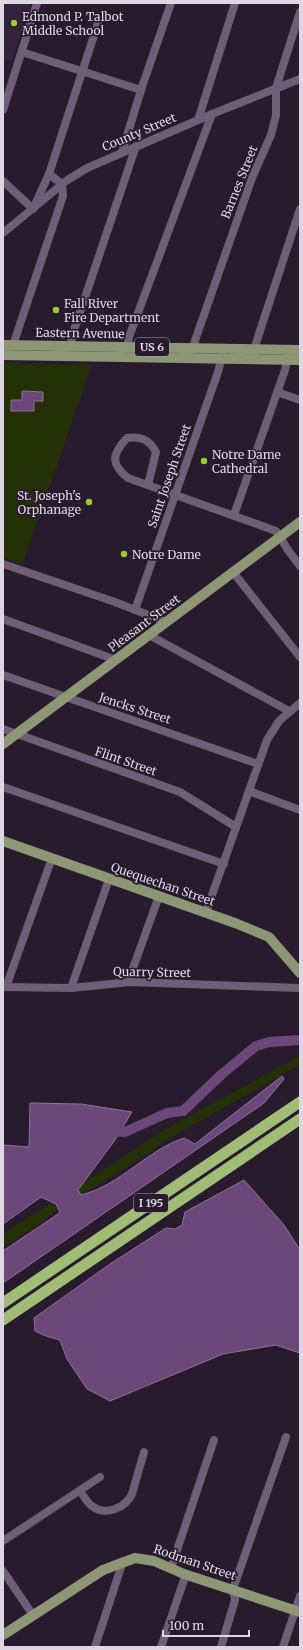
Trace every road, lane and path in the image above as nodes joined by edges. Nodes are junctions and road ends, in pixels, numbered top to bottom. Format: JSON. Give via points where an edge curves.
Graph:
{"nodes":[{"id":1,"x":37,"y":3,"type":"edge"},
{"id":2,"x":171,"y":3,"type":"edge"},
{"id":3,"x":235,"y":3,"type":"edge"},
{"id":4,"x":300,"y":12,"type":"edge"},
{"id":5,"x":98,"y":23,"type":"dead end"},
{"id":6,"x":22,"y":52,"type":"junction"},
{"id":7,"x":82,"y":71,"type":"junction"},
{"id":8,"x":300,"y":79,"type":"edge"},
{"id":9,"x":276,"y":88,"type":"junction"},
{"id":10,"x":141,"y":90,"type":"junction"},
{"id":11,"x":3,"y":110,"type":"edge"},
{"id":12,"x":212,"y":114,"type":"junction"},
{"id":13,"x":198,"y":120,"type":"junction"},
{"id":14,"x":136,"y":146,"type":"junction"},
{"id":15,"x":122,"y":152,"type":"junction"},
{"id":16,"x":49,"y":174,"type":"junction"},
{"id":17,"x":3,"y":181,"type":"edge"},
{"id":18,"x":62,"y":184,"type":"junction"},
{"id":19,"x":33,"y":209,"type":"junction"},
{"id":20,"x":300,"y":209,"type":"edge"},
{"id":21,"x":3,"y":233,"type":"edge"},
{"id":22,"x":3,"y":345,"type":"edge"},
{"id":23,"x":14,"y":345,"type":"junction"},
{"id":24,"x":71,"y":346,"type":"junction"},
{"id":25,"x":127,"y":347,"type":"junction"},
{"id":26,"x":192,"y":348,"type":"junction"},
{"id":27,"x":300,"y":350,"type":"edge"},
{"id":28,"x":221,"y":354,"type":"junction"},
{"id":29,"x":254,"y":354,"type":"junction"},
{"id":30,"x":3,"y":355,"type":"edge"},
{"id":31,"x":288,"y":355,"type":"junction"},
{"id":32,"x":189,"y":358,"type":"junction"},
{"id":33,"x":300,"y":360,"type":"edge"},
{"id":34,"x":277,"y":392,"type":"junction"},
{"id":35,"x":300,"y":400,"type":"edge"},
{"id":36,"x":148,"y":485,"type":"junction"},
{"id":37,"x":175,"y":494,"type":"junction"},
{"id":38,"x":234,"y":515,"type":"junction"},
{"id":39,"x":300,"y":522,"type":"edge"},
{"id":40,"x":280,"y":537,"type":"junction"},
{"id":41,"x":3,"y":564,"type":"edge"},
{"id":42,"x":300,"y":566,"type":"edge"},
{"id":43,"x":233,"y":572,"type":"junction"},
{"id":44,"x":135,"y":610,"type":"junction"},
{"id":45,"x":3,"y":619,"type":"edge"},
{"id":46,"x":166,"y":622,"type":"junction"},
{"id":47,"x":149,"y":635,"type":"junction"},
{"id":48,"x":300,"y":657,"type":"edge"},
{"id":49,"x":116,"y":660,"type":"junction"},
{"id":50,"x":3,"y":675,"type":"edge"},
{"id":51,"x":66,"y":698,"type":"junction"},
{"id":52,"x":300,"y":703,"type":"edge"},
{"id":53,"x":289,"y":712,"type":"junction"},
{"id":54,"x":3,"y":729,"type":"edge"},
{"id":55,"x":17,"y":734,"type":"junction"},
{"id":56,"x":3,"y":744,"type":"edge"},
{"id":57,"x":258,"y":764,"type":"junction"},
{"id":58,"x":3,"y":786,"type":"edge"},
{"id":59,"x":249,"y":791,"type":"junction"},
{"id":60,"x":300,"y":810,"type":"edge"},
{"id":61,"x":236,"y":827,"type":"junction"},
{"id":62,"x":3,"y":841,"type":"edge"},
{"id":63,"x":52,"y":858,"type":"junction"},
{"id":64,"x":224,"y":864,"type":"junction"},
{"id":65,"x":109,"y":879,"type":"junction"},
{"id":66,"x":159,"y":896,"type":"junction"},
{"id":67,"x":206,"y":912,"type":"junction"},
{"id":68,"x":300,"y":973,"type":"edge"},
{"id":69,"x":128,"y":982,"type":"junction"},
{"id":70,"x":5,"y":987,"type":"edge"},
{"id":71,"x":71,"y":988,"type":"junction"},
{"id":72,"x":300,"y":988,"type":"edge"},
{"id":73,"x":300,"y":1102,"type":"edge"},
{"id":74,"x":300,"y":1118,"type":"edge"},
{"id":75,"x":3,"y":1303,"type":"edge"},
{"id":76,"x":3,"y":1320,"type":"edge"},
{"id":77,"x":286,"y":1437,"type":"dead end"},
{"id":78,"x":214,"y":1440,"type":"dead end"},
{"id":79,"x":144,"y":1452,"type":"dead end"},
{"id":80,"x":100,"y":1477,"type":"dead end"},
{"id":81,"x":80,"y":1491,"type":"junction"},
{"id":82,"x":3,"y":1541,"type":"edge"},
{"id":83,"x":123,"y":1561,"type":"junction"},
{"id":84,"x":170,"y":1568,"type":"junction"},
{"id":85,"x":3,"y":1571,"type":"edge"},
{"id":86,"x":186,"y":1574,"type":"junction"},
{"id":87,"x":233,"y":1589,"type":"junction"},
{"id":88,"x":300,"y":1596,"type":"edge"},
{"id":89,"x":298,"y":1611,"type":"edge"},
{"id":90,"x":33,"y":1615,"type":"junction"},
{"id":91,"x":3,"y":1635,"type":"edge"},
{"id":92,"x":95,"y":1647,"type":"edge"},
{"id":93,"x":161,"y":1647,"type":"edge"},
{"id":94,"x":221,"y":1647,"type":"edge"},
{"id":95,"x":283,"y":1647,"type":"edge"}],
"edges":[{"from":1,"to":6,"type":"street"},
{"from":2,"to":10,"type":"street"},
{"from":3,"to":13,"type":"street"},
{"from":4,"to":9,"type":"street","name":"Barnes Street"},
{"from":5,"to":7,"type":"street"},
{"from":6,"to":7,"type":"street"},
{"from":6,"to":11,"type":"street"},
{"from":7,"to":10,"type":"street"},
{"from":7,"to":16,"type":"street"},
{"from":8,"to":9,"type":"street","name":"County Street"},
{"from":9,"to":12,"type":"street","name":"County Street"},
{"from":9,"to":26,"type":"street","name":"Barnes Street","via":[[276,115],[271,135],[252,178]]},
{"from":10,"to":15,"type":"street"},
{"from":12,"to":13,"type":"street","name":"County Street"},
{"from":12,"to":25,"type":"street","via":[[128,337]]},
{"from":13,"to":14,"type":"street","name":"County Street"},
{"from":14,"to":15,"type":"street","name":"County Street"},
{"from":14,"to":24,"type":"street","via":[[72,336]]},
{"from":15,"to":18,"type":"street","name":"County Street","via":[[82,170]]},
{"from":16,"to":18,"type":"street"},
{"from":16,"to":19,"type":"street"},
{"from":17,"to":19,"type":"street"},
{"from":18,"to":19,"type":"street","name":"County Street"},
{"from":18,"to":23,"type":"street","via":[[62,199]]},
{"from":19,"to":21,"type":"street","name":"County Street"},
{"from":20,"to":29,"type":"street"},
{"from":22,"to":23,"type":"main road","name":"Eastern Avenue","number":"US 6"},
{"from":23,"to":24,"type":"main road","name":"Eastern Avenue","number":"US 6"},
{"from":24,"to":25,"type":"main road","name":"Eastern Avenue","number":"US 6"},
{"from":25,"to":26,"type":"main road","name":"Eastern Avenue","number":"US 6"},
{"from":26,"to":28,"type":"main road","name":"Eastern Avenue","number":"US 6"},
{"from":26,"to":32,"type":"street","name":"Barnes Street"},
{"from":27,"to":31,"type":"main road","name":"Eastern Avenue","number":"US 6"},
{"from":28,"to":29,"type":"main road","name":"Eastern Avenue","number":"US 6"},
{"from":28,"to":32,"type":"main road","name":"Eastern Avenue","number":"US 6"},
{"from":28,"to":37,"type":"street","name":"Saint Joseph Street"},
{"from":29,"to":31,"type":"main road","name":"Eastern Avenue","number":"US 6"},
{"from":30,"to":32,"type":"main road","name":"Eastern Avenue","number":"US 6"},
{"from":31,"to":33,"type":"main road","name":"Eastern Avenue","number":"US 6"},
{"from":31,"to":34,"type":"street"},
{"from":34,"to":35,"type":"street"},
{"from":34,"to":38,"type":"street"},
{"from":36,"to":36,"type":"street","via":[[156,452],[144,439],[136,436],[127,438],[118,447],[115,465],[128,478]]},
{"from":36,"to":37,"type":"street"},
{"from":37,"to":38,"type":"street"},
{"from":37,"to":44,"type":"street","name":"Saint Joseph Street"},
{"from":38,"to":40,"type":"street","via":[[276,531]]},
{"from":39,"to":40,"type":"main road","name":"Pleasant Street"},
{"from":40,"to":42,"type":"street"},
{"from":40,"to":43,"type":"main road","name":"Pleasant Street"},
{"from":41,"to":44,"type":"street"},
{"from":43,"to":46,"type":"main road","name":"Pleasant Street"},
{"from":43,"to":48,"type":"street"},
{"from":44,"to":46,"type":"street"},
{"from":45,"to":49,"type":"street"},
{"from":46,"to":47,"type":"main road","name":"Pleasant Street"},
{"from":47,"to":49,"type":"main road","name":"Pleasant Street"},
{"from":47,"to":53,"type":"street"},
{"from":49,"to":51,"type":"main road","name":"Pleasant Street"},
{"from":50,"to":51,"type":"street","name":"Jencks Street"},
{"from":51,"to":55,"type":"main road","name":"Pleasant Street"},
{"from":51,"to":57,"type":"street","name":"Jencks Street"},
{"from":52,"to":53,"type":"street"},
{"from":53,"to":57,"type":"street","via":[[272,732]]},
{"from":54,"to":55,"type":"street","name":"Flint Street"},
{"from":55,"to":56,"type":"main road","name":"Pleasant Street"},
{"from":55,"to":61,"type":"street","name":"Flint Street","via":[[180,792]]},
{"from":57,"to":59,"type":"street"},
{"from":58,"to":64,"type":"street"},
{"from":59,"to":60,"type":"street"},
{"from":59,"to":61,"type":"street"},
{"from":61,"to":64,"type":"street"},
{"from":62,"to":63,"type":"main road","name":"Quequechan Street"},
{"from":63,"to":65,"type":"main road","name":"Quequechan Street"},
{"from":63,"to":70,"type":"street"},
{"from":64,"to":67,"type":"street"},
{"from":65,"to":66,"type":"main road","name":"Quequechan Street"},
{"from":65,"to":71,"type":"street"},
{"from":66,"to":67,"type":"main road","name":"Quequechan Street"},
{"from":66,"to":69,"type":"street"},
{"from":67,"to":68,"type":"main road","name":"Quequechan Street","via":[[268,936]]},
{"from":69,"to":71,"type":"street","name":"Quarry Street"},
{"from":69,"to":72,"type":"street","name":"Quarry Street"},
{"from":70,"to":71,"type":"street","name":"Quarry Street"},
{"from":73,"to":75,"type":"highway","number":"I 195"},
{"from":74,"to":76,"type":"highway","number":"I 195"},
{"from":77,"to":87,"type":"street"},
{"from":78,"to":84,"type":"street"},
{"from":79,"to":81,"type":"street","via":[[132,1494],[120,1507],[99,1510],[92,1506]]},
{"from":80,"to":81,"type":"street"},
{"from":81,"to":82,"type":"street"},
{"from":83,"to":84,"type":"main road","name":"Rodman Street","via":[[139,1558]]},
{"from":83,"to":90,"type":"main road","name":"Rodman Street","via":[[103,1570]]},
{"from":83,"to":92,"type":"street"},
{"from":84,"to":86,"type":"main road","name":"Rodman Street"},
{"from":85,"to":90,"type":"street"},
{"from":86,"to":87,"type":"main road","name":"Rodman Street"},
{"from":86,"to":93,"type":"street"},
{"from":87,"to":89,"type":"main road","name":"Rodman Street"},
{"from":87,"to":94,"type":"street","via":[[235,1600]]},
{"from":88,"to":89,"type":"street"},
{"from":89,"to":95,"type":"street"},
{"from":90,"to":91,"type":"main road","name":"Rodman Street"}]}
